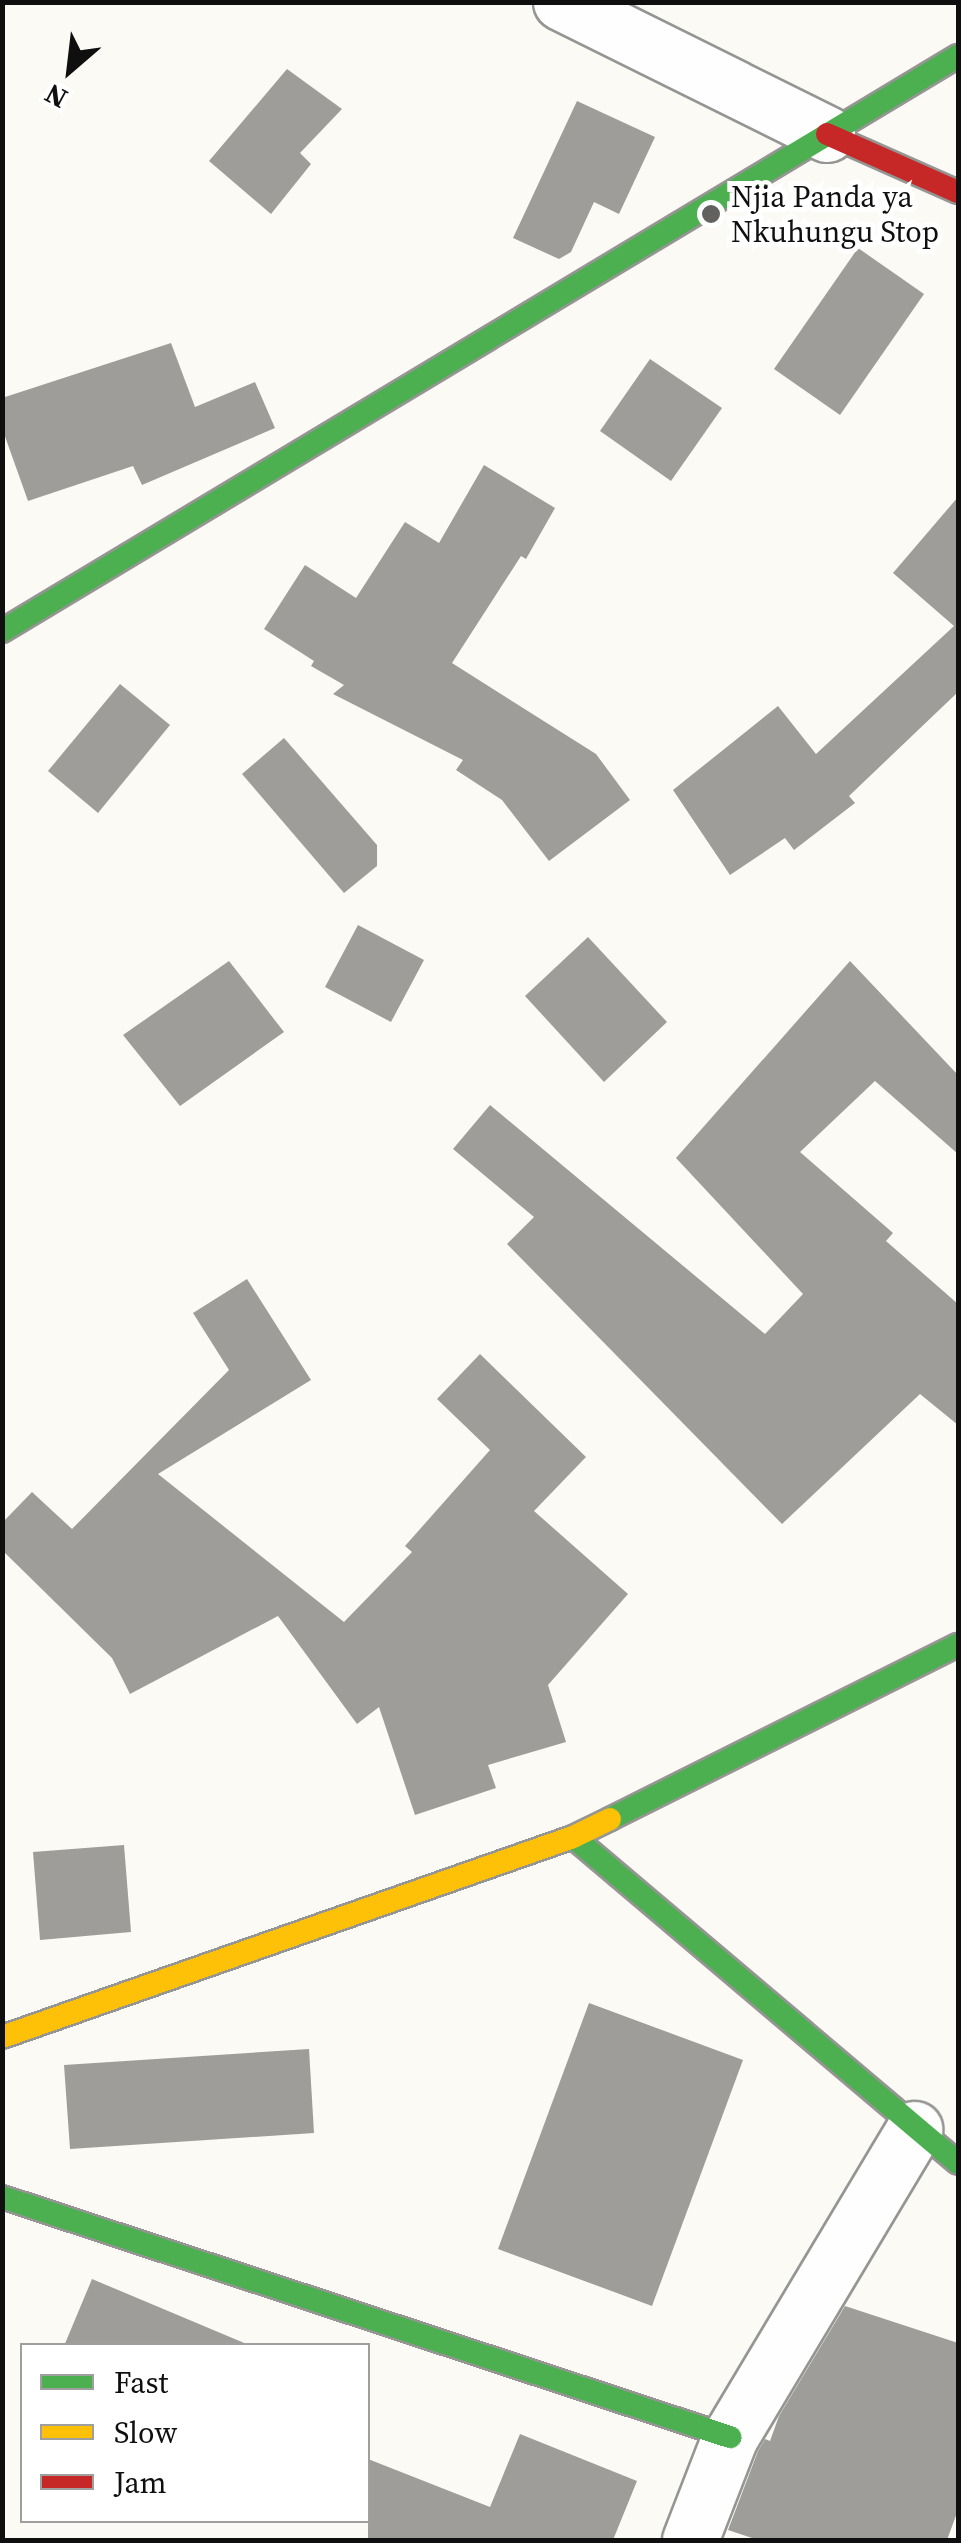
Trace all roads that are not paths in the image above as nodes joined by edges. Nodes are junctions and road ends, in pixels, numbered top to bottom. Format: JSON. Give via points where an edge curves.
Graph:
{"nodes":[{"id":1,"x":561,"y":2,"type":"edge"},
{"id":2,"x":958,"y":56,"type":"edge"},
{"id":3,"x":827,"y":134,"type":"junction"},
{"id":4,"x":958,"y":192,"type":"edge"},
{"id":5,"x":2,"y":632,"type":"edge"},
{"id":6,"x":958,"y":1645,"type":"edge"},
{"id":7,"x":574,"y":1837,"type":"junction"},
{"id":8,"x":2,"y":2038,"type":"edge"},
{"id":9,"x":914,"y":2129,"type":"junction"},
{"id":10,"x":958,"y":2163,"type":"edge"},
{"id":11,"x":2,"y":2197,"type":"edge"},
{"id":12,"x":730,"y":2438,"type":"junction"},
{"id":13,"x":690,"y":2540,"type":"edge"}],
"edges":[{"from":1,"to":3,"type":"street"},
{"from":2,"to":3,"type":"street"},
{"from":3,"to":4,"type":"street"},
{"from":3,"to":5,"type":"street"},
{"from":6,"to":7,"type":"street"},
{"from":7,"to":8,"type":"street"},
{"from":7,"to":9,"type":"street"},
{"from":9,"to":10,"type":"street"},
{"from":9,"to":12,"type":"street"},
{"from":11,"to":12,"type":"street"},
{"from":12,"to":13,"type":"street"}]}
